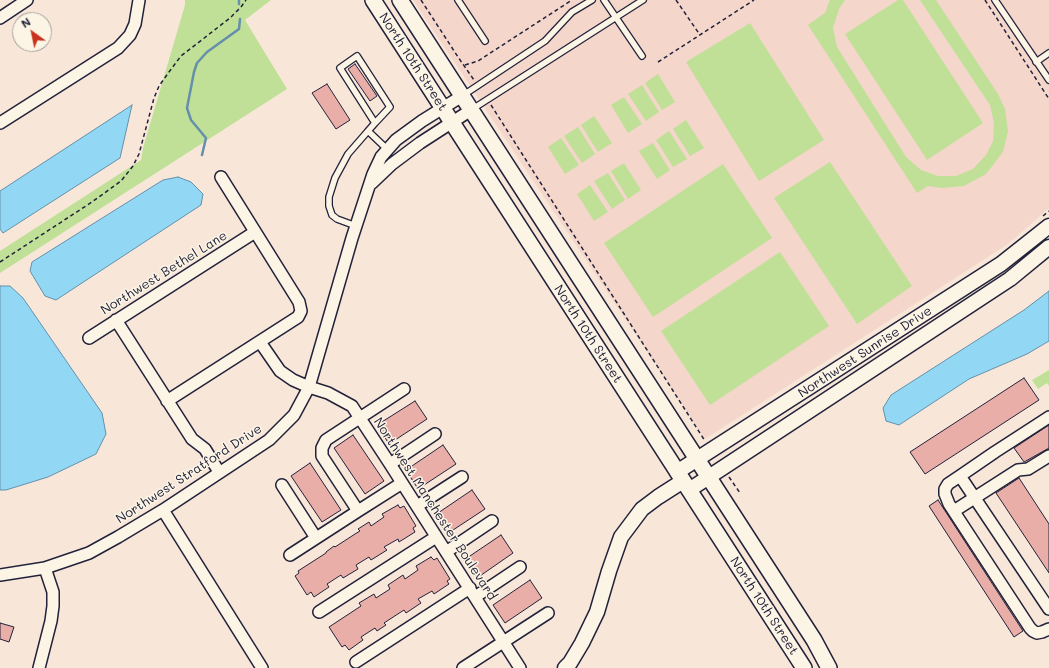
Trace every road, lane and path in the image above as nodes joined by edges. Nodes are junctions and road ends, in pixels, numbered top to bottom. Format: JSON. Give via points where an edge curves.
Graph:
{"nodes":[{"id":1,"x":27,"y":0,"type":"edge"},
{"id":2,"x":139,"y":0,"type":"edge"},
{"id":3,"x":246,"y":0,"type":"edge"},
{"id":4,"x":373,"y":0,"type":"edge"},
{"id":5,"x":400,"y":0,"type":"edge"},
{"id":6,"x":421,"y":0,"type":"edge"},
{"id":7,"x":458,"y":0,"type":"edge"},
{"id":8,"x":572,"y":0,"type":"edge"},
{"id":9,"x":592,"y":0,"type":"edge"},
{"id":10,"x":604,"y":0,"type":"edge"},
{"id":11,"x":643,"y":0,"type":"edge"},
{"id":12,"x":676,"y":0,"type":"edge"},
{"id":13,"x":754,"y":0,"type":"edge"},
{"id":14,"x":985,"y":0,"type":"edge"},
{"id":15,"x":995,"y":0,"type":"edge"},
{"id":16,"x":0,"y":18,"type":"edge"},
{"id":17,"x":616,"y":18,"type":"junction"},
{"id":18,"x":700,"y":35,"type":"junction"},
{"id":19,"x":485,"y":41,"type":"dead end"},
{"id":20,"x":1049,"y":53,"type":"edge"},
{"id":21,"x":642,"y":56,"type":"dead end"},
{"id":22,"x":658,"y":62,"type":"dead end"},
{"id":23,"x":1036,"y":62,"type":"junction"},
{"id":24,"x":465,"y":65,"type":"junction"},
{"id":25,"x":1049,"y":80,"type":"edge"},
{"id":26,"x":478,"y":85,"type":"junction"},
{"id":27,"x":462,"y":96,"type":"junction"},
{"id":28,"x":1049,"y":99,"type":"edge"},
{"id":29,"x":487,"y":100,"type":"junction"},
{"id":30,"x":442,"y":108,"type":"junction"},
{"id":31,"x":471,"y":110,"type":"junction"},
{"id":32,"x":376,"y":122,"type":"junction"},
{"id":33,"x":0,"y":123,"type":"edge"},
{"id":34,"x":452,"y":123,"type":"junction"},
{"id":35,"x":368,"y":131,"type":"junction"},
{"id":36,"x":388,"y":150,"type":"junction"},
{"id":37,"x":221,"y":177,"type":"dead end"},
{"id":38,"x":370,"y":185,"type":"junction"},
{"id":39,"x":356,"y":226,"type":"junction"},
{"id":40,"x":1049,"y":226,"type":"edge"},
{"id":41,"x":255,"y":232,"type":"junction"},
{"id":42,"x":1049,"y":247,"type":"edge"},
{"id":43,"x":0,"y":262,"type":"edge"},
{"id":44,"x":116,"y":320,"type":"junction"},
{"id":45,"x":89,"y":338,"type":"dead end"},
{"id":46,"x":260,"y":342,"type":"junction"},
{"id":47,"x":309,"y":387,"type":"junction"},
{"id":48,"x":404,"y":389,"type":"dead end"},
{"id":49,"x":167,"y":401,"type":"junction"},
{"id":50,"x":1049,"y":417,"type":"edge"},
{"id":51,"x":361,"y":418,"type":"junction"},
{"id":52,"x":435,"y":434,"type":"dead end"},
{"id":53,"x":704,"y":440,"type":"dead end"},
{"id":54,"x":1049,"y":456,"type":"edge"},
{"id":55,"x":697,"y":459,"type":"junction"},
{"id":56,"x":390,"y":464,"type":"junction"},
{"id":57,"x":219,"y":472,"type":"junction"},
{"id":58,"x":960,"y":476,"type":"junction"},
{"id":59,"x":462,"y":477,"type":"dead end"},
{"id":60,"x":709,"y":477,"type":"junction"},
{"id":61,"x":683,"y":481,"type":"junction"},
{"id":62,"x":402,"y":483,"type":"junction"},
{"id":63,"x":282,"y":485,"type":"dead end"},
{"id":64,"x":976,"y":498,"type":"junction"},
{"id":65,"x":418,"y":506,"type":"junction"},
{"id":66,"x":163,"y":510,"type":"junction"},
{"id":67,"x":358,"y":511,"type":"junction"},
{"id":68,"x":954,"y":511,"type":"junction"},
{"id":69,"x":492,"y":521,"type":"dead end"},
{"id":70,"x":436,"y":536,"type":"junction"},
{"id":71,"x":316,"y":538,"type":"junction"},
{"id":72,"x":446,"y":552,"type":"junction"},
{"id":73,"x":290,"y":555,"type":"dead end"},
{"id":74,"x":520,"y":567,"type":"dead end"},
{"id":75,"x":45,"y":568,"type":"junction"},
{"id":76,"x":0,"y":575,"type":"edge"},
{"id":77,"x":472,"y":593,"type":"junction"},
{"id":78,"x":1049,"y":609,"type":"edge"},
{"id":79,"x":319,"y":612,"type":"dead end"},
{"id":80,"x":548,"y":613,"type":"dead end"},
{"id":81,"x":1049,"y":629,"type":"edge"},
{"id":82,"x":504,"y":642,"type":"junction"},
{"id":83,"x":356,"y":662,"type":"dead end"},
{"id":84,"x":38,"y":668,"type":"edge"},
{"id":85,"x":262,"y":668,"type":"edge"},
{"id":86,"x":463,"y":668,"type":"edge"},
{"id":87,"x":520,"y":668,"type":"edge"},
{"id":88,"x":565,"y":668,"type":"edge"},
{"id":89,"x":804,"y":668,"type":"edge"},
{"id":90,"x":829,"y":668,"type":"edge"}],
"edges":[{"from":1,"to":16,"type":"street"},
{"from":2,"to":33,"type":"street","via":[[135,24],[130,35],[118,48]]},
{"from":3,"to":43,"type":"path","via":[[230,18],[181,56],[159,86],[139,154],[127,175],[92,202]]},
{"from":4,"to":30,"type":"main road","name":"North 10th Street"},
{"from":5,"to":27,"type":"main road","name":"North 10th Street"},
{"from":6,"to":24,"type":"path"},
{"from":7,"to":19,"type":"lane"},
{"from":8,"to":24,"type":"path","via":[[478,61]]},
{"from":9,"to":26,"type":"lane","via":[[572,12],[545,41]]},
{"from":10,"to":17,"type":"lane"},
{"from":11,"to":17,"type":"lane"},
{"from":12,"to":18,"type":"path"},
{"from":13,"to":18,"type":"path"},
{"from":14,"to":28,"type":"path"},
{"from":15,"to":23,"type":"lane"},
{"from":17,"to":21,"type":"lane"},
{"from":17,"to":29,"type":"lane"},
{"from":18,"to":22,"type":"path"},
{"from":20,"to":23,"type":"lane"},
{"from":23,"to":25,"type":"lane"},
{"from":24,"to":26,"type":"path"},
{"from":26,"to":27,"type":"lane"},
{"from":27,"to":30,"type":"street","name":"Northwest Stratford Drive"},
{"from":27,"to":31,"type":"main road","name":"North 10th Street"},
{"from":29,"to":31,"type":"lane"},
{"from":29,"to":53,"type":"path"},
{"from":30,"to":34,"type":"main road","name":"North 10th Street"},
{"from":30,"to":36,"type":"street","name":"Northwest Stratford Drive","via":[[396,140]]},
{"from":31,"to":34,"type":"street","name":"Northwest Stratford Drive"},
{"from":31,"to":55,"type":"main road","name":"North 10th Street"},
{"from":32,"to":32,"type":"lane","via":[[340,68],[357,56],[390,106]]},
{"from":32,"to":35,"type":"lane"},
{"from":34,"to":38,"type":"street","name":"Northwest Stratford Drive","via":[[420,143]]},
{"from":34,"to":61,"type":"main road","name":"North 10th Street"},
{"from":35,"to":36,"type":"lane"},
{"from":35,"to":39,"type":"lane","via":[[348,154],[335,178],[329,197],[332,214],[337,219]]},
{"from":36,"to":38,"type":"street","name":"Northwest Stratford Drive","via":[[381,158]]},
{"from":37,"to":41,"type":"street"},
{"from":38,"to":39,"type":"street","name":"Northwest Stratford Drive"},
{"from":39,"to":47,"type":"street","name":"Northwest Stratford Drive"},
{"from":40,"to":55,"type":"street","name":"Northwest Sunrise Drive","via":[[1001,264]]},
{"from":41,"to":44,"type":"street","name":"Northwest Bethel Lane"},
{"from":41,"to":46,"type":"street","via":[[299,302],[301,311],[298,317]]},
{"from":42,"to":60,"type":"street","name":"Northwest Sunrise Drive","via":[[1010,279]]},
{"from":44,"to":45,"type":"street","name":"Northwest Bethel Lane"},
{"from":44,"to":49,"type":"street"},
{"from":46,"to":47,"type":"street","name":"Northwest Manchester Boulevard","via":[[280,371]]},
{"from":46,"to":49,"type":"street"},
{"from":47,"to":51,"type":"street","name":"Northwest Manchester Boulevard","via":[[328,393],[352,406]]},
{"from":47,"to":57,"type":"street","name":"Northwest Stratford Drive","via":[[294,415],[269,440]]},
{"from":48,"to":51,"type":"street"},
{"from":49,"to":57,"type":"street","via":[[192,439],[205,449]]},
{"from":50,"to":58,"type":"street"},
{"from":51,"to":56,"type":"street","name":"Northwest Manchester Boulevard"},
{"from":51,"to":67,"type":"street","via":[[326,440],[322,448],[322,456]]},
{"from":52,"to":56,"type":"street"},
{"from":54,"to":64,"type":"street","via":[[1028,469],[1018,470]]},
{"from":55,"to":60,"type":"main road","name":"North 10th Street"},
{"from":55,"to":61,"type":"street","name":"Northwest Sunrise Drive"},
{"from":56,"to":62,"type":"street","name":"Northwest Manchester Boulevard"},
{"from":57,"to":66,"type":"street","name":"Northwest Stratford Drive"},
{"from":58,"to":64,"type":"street"},
{"from":58,"to":68,"type":"street","via":[[945,489]]},
{"from":59,"to":65,"type":"street"},
{"from":60,"to":61,"type":"street","name":"Northwest Sunrise Drive"},
{"from":60,"to":90,"type":"main road","name":"North 10th Street","via":[[814,640]]},
{"from":61,"to":88,"type":"street","name":"Northwest Sunrise Drive","via":[[642,509],[621,537],[597,612],[582,643]]},
{"from":61,"to":89,"type":"main road","name":"North 10th Street"},
{"from":62,"to":65,"type":"street","name":"Northwest Manchester Boulevard"},
{"from":62,"to":67,"type":"street"},
{"from":63,"to":71,"type":"street"},
{"from":64,"to":68,"type":"street"},
{"from":64,"to":78,"type":"street"},
{"from":65,"to":70,"type":"street","name":"Northwest Manchester Boulevard"},
{"from":66,"to":75,"type":"street","name":"Northwest Stratford Drive","via":[[89,552]]},
{"from":66,"to":85,"type":"street"},
{"from":67,"to":71,"type":"street"},
{"from":68,"to":81,"type":"street","via":[[1030,628],[1037,633]]},
{"from":69,"to":72,"type":"street"},
{"from":70,"to":72,"type":"street","name":"Northwest Manchester Boulevard"},
{"from":70,"to":79,"type":"street"},
{"from":71,"to":73,"type":"street"},
{"from":72,"to":77,"type":"street","name":"Northwest Manchester Boulevard"},
{"from":74,"to":77,"type":"street"},
{"from":75,"to":76,"type":"street","name":"Northwest Stratford Drive"},
{"from":75,"to":84,"type":"street","via":[[53,592],[53,606]]},
{"from":77,"to":82,"type":"street","name":"Northwest Manchester Boulevard"},
{"from":77,"to":83,"type":"street"},
{"from":80,"to":82,"type":"street"},
{"from":82,"to":86,"type":"street"},
{"from":82,"to":87,"type":"street","name":"Northwest Manchester Boulevard"}]}
